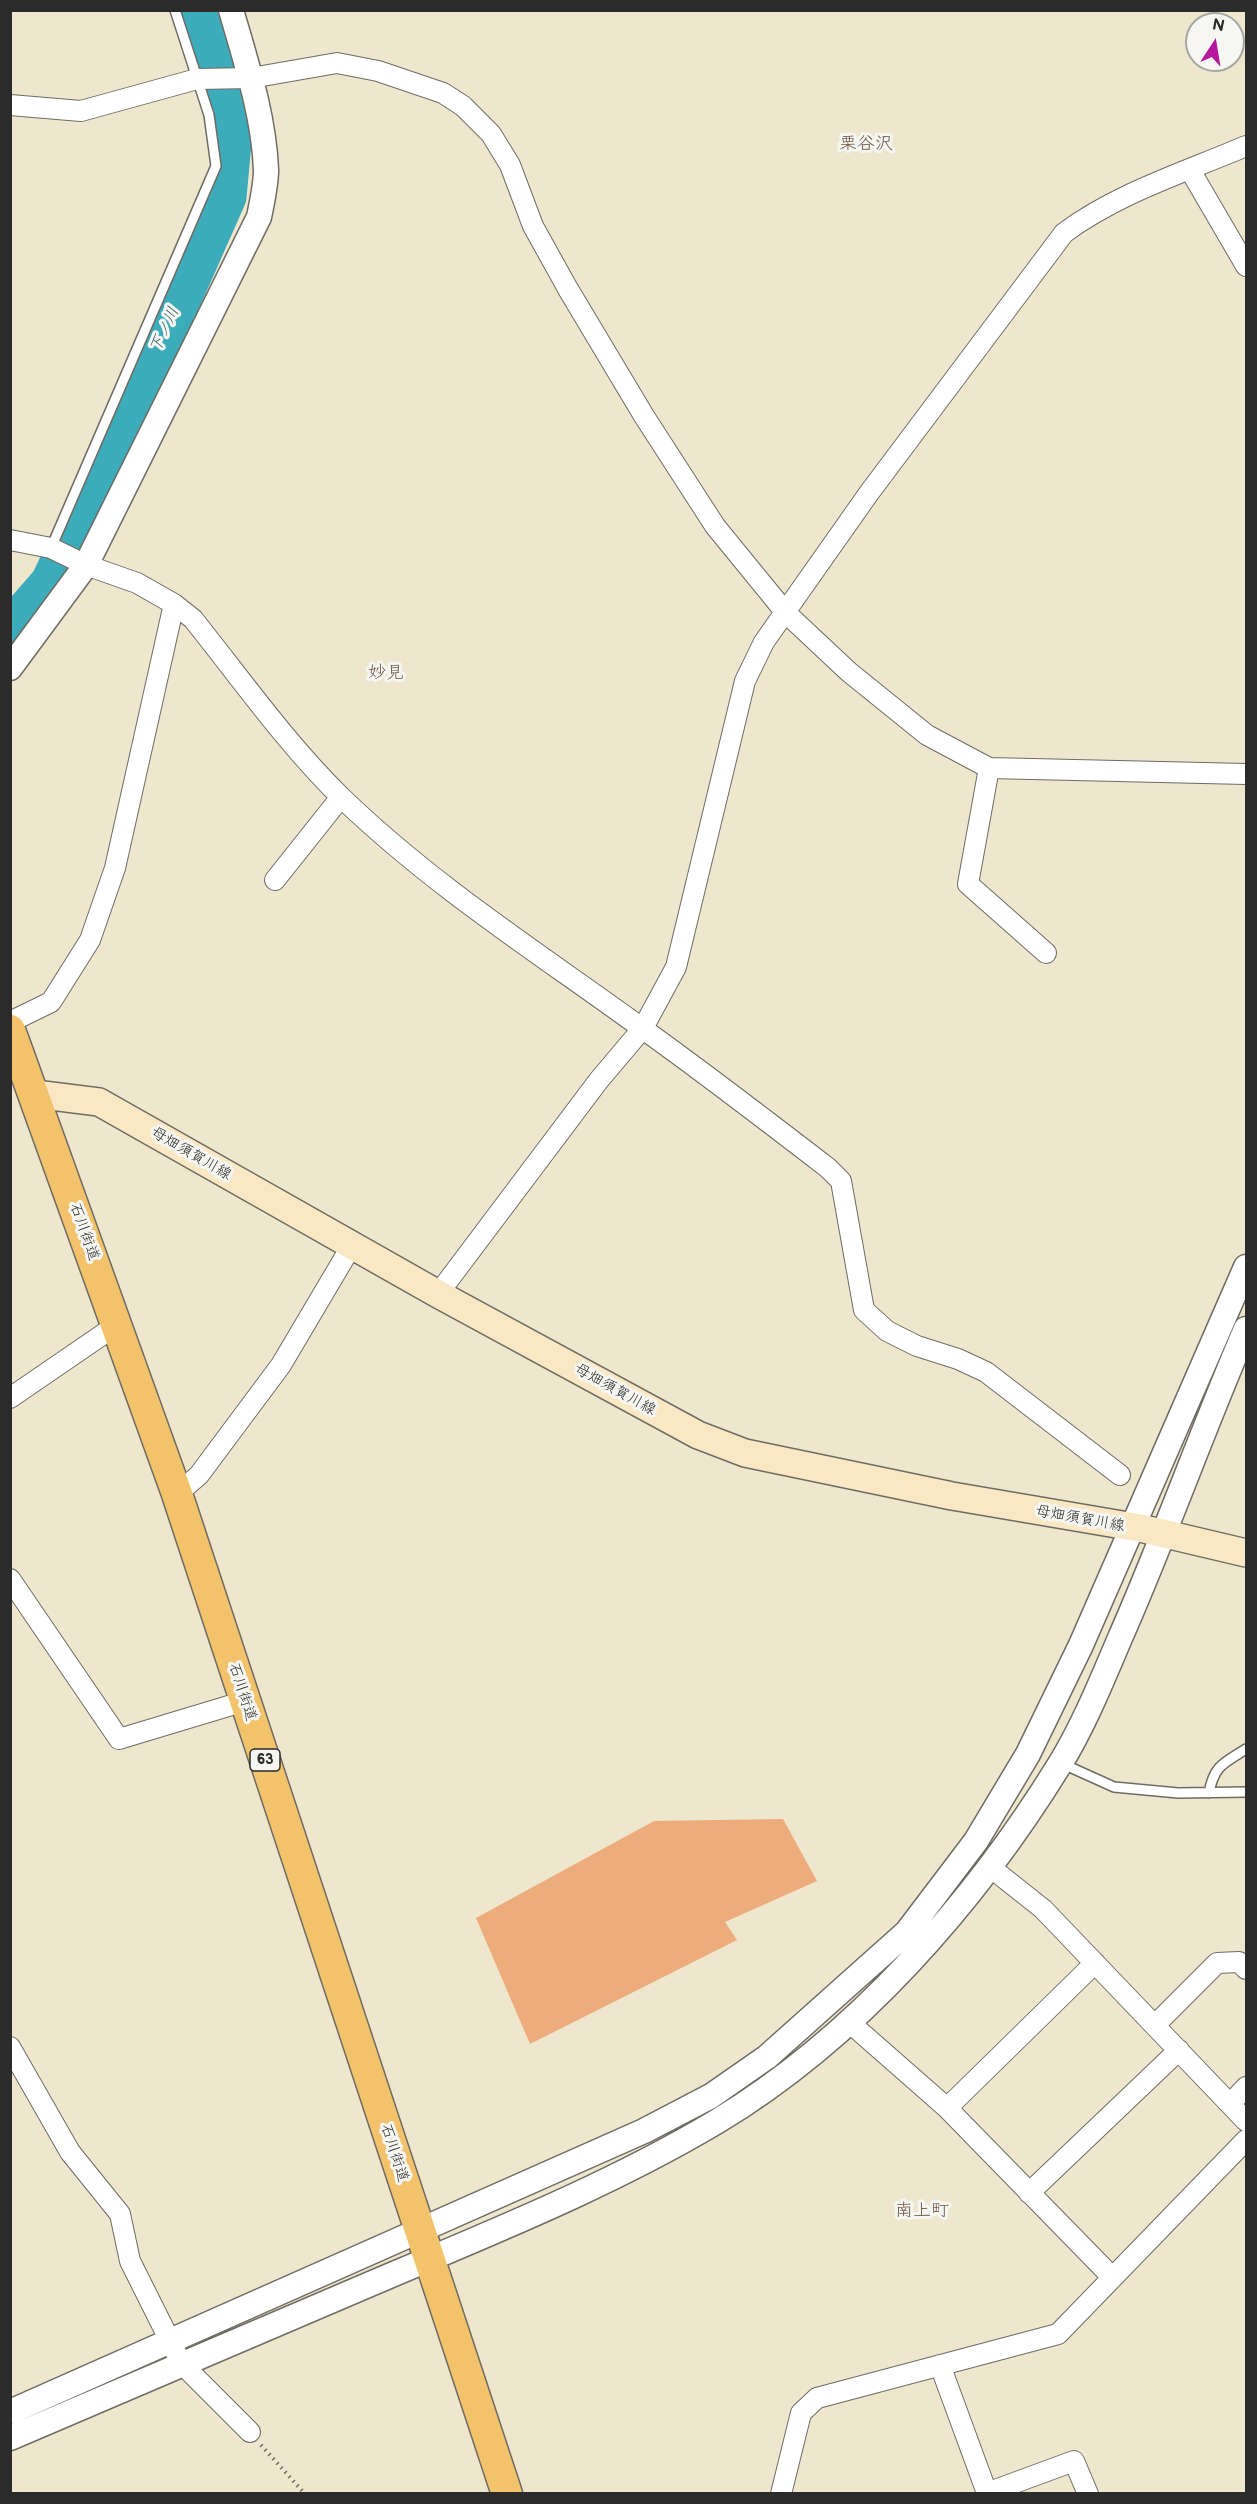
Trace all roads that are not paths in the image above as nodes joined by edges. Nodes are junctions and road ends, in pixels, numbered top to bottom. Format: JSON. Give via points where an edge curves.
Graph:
{"nodes":[{"id":1,"x":175,"y":10,"type":"edge"},
{"id":2,"x":231,"y":10,"type":"edge"},
{"id":3,"x":251,"y":78,"type":"junction"},
{"id":4,"x":197,"y":79,"type":"junction"},
{"id":5,"x":10,"y":105,"type":"edge"},
{"id":6,"x":1246,"y":146,"type":"edge"},
{"id":7,"x":1190,"y":170,"type":"junction"},
{"id":8,"x":1246,"y":266,"type":"edge"},
{"id":9,"x":10,"y":540,"type":"edge"},
{"id":10,"x":51,"y":548,"type":"junction"},
{"id":11,"x":86,"y":565,"type":"junction"},
{"id":12,"x":174,"y":604,"type":"junction"},
{"id":13,"x":786,"y":613,"type":"junction"},
{"id":14,"x":10,"y":668,"type":"edge"},
{"id":15,"x":989,"y":768,"type":"junction"},
{"id":16,"x":1246,"y":774,"type":"edge"},
{"id":17,"x":341,"y":797,"type":"junction"},
{"id":18,"x":275,"y":880,"type":"dead end"},
{"id":19,"x":1046,"y":953,"type":"dead end"},
{"id":20,"x":10,"y":1022,"type":"edge"},
{"id":21,"x":643,"y":1028,"type":"junction"},
{"id":22,"x":10,"y":1030,"type":"edge"},
{"id":23,"x":35,"y":1094,"type":"junction"},
{"id":24,"x":352,"y":1245,"type":"junction"},
{"id":25,"x":1246,"y":1267,"type":"edge"},
{"id":26,"x":438,"y":1294,"type":"junction"},
{"id":27,"x":118,"y":1324,"type":"junction"},
{"id":28,"x":1246,"y":1329,"type":"edge"},
{"id":29,"x":11,"y":1397,"type":"edge"},
{"id":30,"x":1120,"y":1475,"type":"dead end"},
{"id":31,"x":177,"y":1494,"type":"junction"},
{"id":32,"x":1146,"y":1530,"type":"junction"},
{"id":33,"x":1246,"y":1553,"type":"edge"},
{"id":34,"x":10,"y":1579,"type":"edge"},
{"id":35,"x":245,"y":1701,"type":"junction"},
{"id":36,"x":1246,"y":1749,"type":"edge"},
{"id":37,"x":1061,"y":1763,"type":"junction"},
{"id":38,"x":1246,"y":1792,"type":"edge"},
{"id":39,"x":1209,"y":1793,"type":"junction"},
{"id":40,"x":990,"y":1867,"type":"junction"},
{"id":41,"x":1095,"y":1963,"type":"junction"},
{"id":42,"x":1246,"y":1969,"type":"edge"},
{"id":43,"x":849,"y":2022,"type":"junction"},
{"id":44,"x":1155,"y":2025,"type":"junction"},
{"id":45,"x":1179,"y":2050,"type":"junction"},
{"id":46,"x":12,"y":2053,"type":"edge"},
{"id":47,"x":1246,"y":2087,"type":"edge"},
{"id":48,"x":1230,"y":2104,"type":"junction"},
{"id":49,"x":947,"y":2108,"type":"junction"},
{"id":50,"x":1246,"y":2121,"type":"edge"},
{"id":51,"x":1246,"y":2140,"type":"edge"},
{"id":52,"x":1029,"y":2193,"type":"junction"},
{"id":53,"x":424,"y":2245,"type":"junction"},
{"id":54,"x":1112,"y":2277,"type":"junction"},
{"id":55,"x":176,"y":2353,"type":"junction"},
{"id":56,"x":940,"y":2366,"type":"junction"},
{"id":57,"x":10,"y":2412,"type":"edge"},
{"id":58,"x":250,"y":2432,"type":"road end"},
{"id":59,"x":10,"y":2438,"type":"edge"},
{"id":60,"x":507,"y":2493,"type":"edge"},
{"id":61,"x":781,"y":2493,"type":"edge"},
{"id":62,"x":1088,"y":2493,"type":"edge"}],
"edges":[{"from":1,"to":4,"type":"lane"},
{"from":2,"to":3,"type":"street"},
{"from":3,"to":4,"type":"street"},
{"from":3,"to":11,"type":"street","via":[[266,172],[260,217]]},
{"from":3,"to":13,"type":"street","via":[[337,63],[378,71],[443,93],[476,118],[510,165],[533,226],[644,416],[715,526]]},
{"from":4,"to":5,"type":"street","via":[[81,111]]},
{"from":4,"to":10,"type":"lane","via":[[209,115],[216,166]]},
{"from":6,"to":7,"type":"street"},
{"from":7,"to":8,"type":"street"},
{"from":7,"to":13,"type":"street","via":[[1119,200],[1064,233],[876,484]]},
{"from":9,"to":10,"type":"street"},
{"from":10,"to":11,"type":"street"},
{"from":11,"to":12,"type":"street","via":[[137,583]]},
{"from":11,"to":14,"type":"street"},
{"from":12,"to":17,"type":"street","via":[[194,619],[302,755]]},
{"from":12,"to":20,"type":"street","via":[[115,868],[90,940],[51,1002]]},
{"from":13,"to":15,"type":"street","via":[[849,672],[927,735]]},
{"from":13,"to":21,"type":"street","via":[[764,642],[745,681],[676,967]]},
{"from":15,"to":16,"type":"street"},
{"from":15,"to":19,"type":"street","via":[[968,884]]},
{"from":17,"to":18,"type":"street"},
{"from":17,"to":21,"type":"street","via":[[473,910]]},
{"from":21,"to":26,"type":"street","via":[[598,1080]]},
{"from":21,"to":30,"type":"street","via":[[841,1180],[864,1310],[887,1331],[986,1372]]},
{"from":22,"to":23,"type":"main road","name":"石川街道","number":"63"},
{"from":23,"to":24,"type":"main road","name":"母畑須賀川線","via":[[99,1102]]},
{"from":23,"to":27,"type":"main road","name":"石川街道","number":"63"},
{"from":24,"to":26,"type":"main road","name":"母畑須賀川線"},
{"from":24,"to":31,"type":"street","via":[[281,1365],[200,1475]]},
{"from":25,"to":32,"type":"street"},
{"from":26,"to":32,"type":"main road","name":"母畑須賀川線","via":[[698,1435],[746,1453],[952,1496]]},
{"from":27,"to":29,"type":"street"},
{"from":27,"to":31,"type":"main road","name":"石川街道","number":"63"},
{"from":28,"to":32,"type":"street","via":[[1204,1426]]},
{"from":31,"to":35,"type":"main road","name":"石川街道","number":"63"},
{"from":32,"to":33,"type":"main road","name":"母畑須賀川線"},
{"from":32,"to":37,"type":"street","via":[[1090,1707]]},
{"from":32,"to":53,"type":"street","via":[[1113,1599],[1081,1645],[1028,1754],[981,1831],[907,1932],[767,2057],[711,2096]]},
{"from":34,"to":35,"type":"street","via":[[119,1739]]},
{"from":35,"to":53,"type":"main road","name":"石川街道","number":"63"},
{"from":36,"to":39,"type":"lane","via":[[1218,1766]]},
{"from":37,"to":39,"type":"lane","via":[[1114,1787]]},
{"from":37,"to":40,"type":"street"},
{"from":38,"to":39,"type":"lane"},
{"from":40,"to":41,"type":"street","via":[[1043,1910]]},
{"from":40,"to":43,"type":"street","via":[[918,1954]]},
{"from":41,"to":44,"type":"street"},
{"from":41,"to":49,"type":"street"},
{"from":42,"to":44,"type":"street","via":[[1239,1962],[1216,1963]]},
{"from":43,"to":49,"type":"street"},
{"from":43,"to":53,"type":"street","via":[[718,2121],[612,2179]]},
{"from":44,"to":45,"type":"street"},
{"from":45,"to":48,"type":"street"},
{"from":45,"to":52,"type":"street"},
{"from":46,"to":55,"type":"street","via":[[70,2152],[120,2214],[130,2261]]},
{"from":47,"to":48,"type":"street"},
{"from":48,"to":50,"type":"street"},
{"from":49,"to":52,"type":"street"},
{"from":51,"to":54,"type":"street"},
{"from":52,"to":54,"type":"street"},
{"from":53,"to":55,"type":"street"},
{"from":53,"to":60,"type":"main road","name":"石川街道","number":"63"},
{"from":54,"to":56,"type":"street","via":[[1058,2334]]},
{"from":55,"to":57,"type":"street"},
{"from":55,"to":58,"type":"street"},
{"from":55,"to":59,"type":"street"},
{"from":56,"to":61,"type":"street","via":[[817,2398],[801,2413]]},
{"from":56,"to":62,"type":"street","via":[[987,2493],[1074,2461]]}]}
